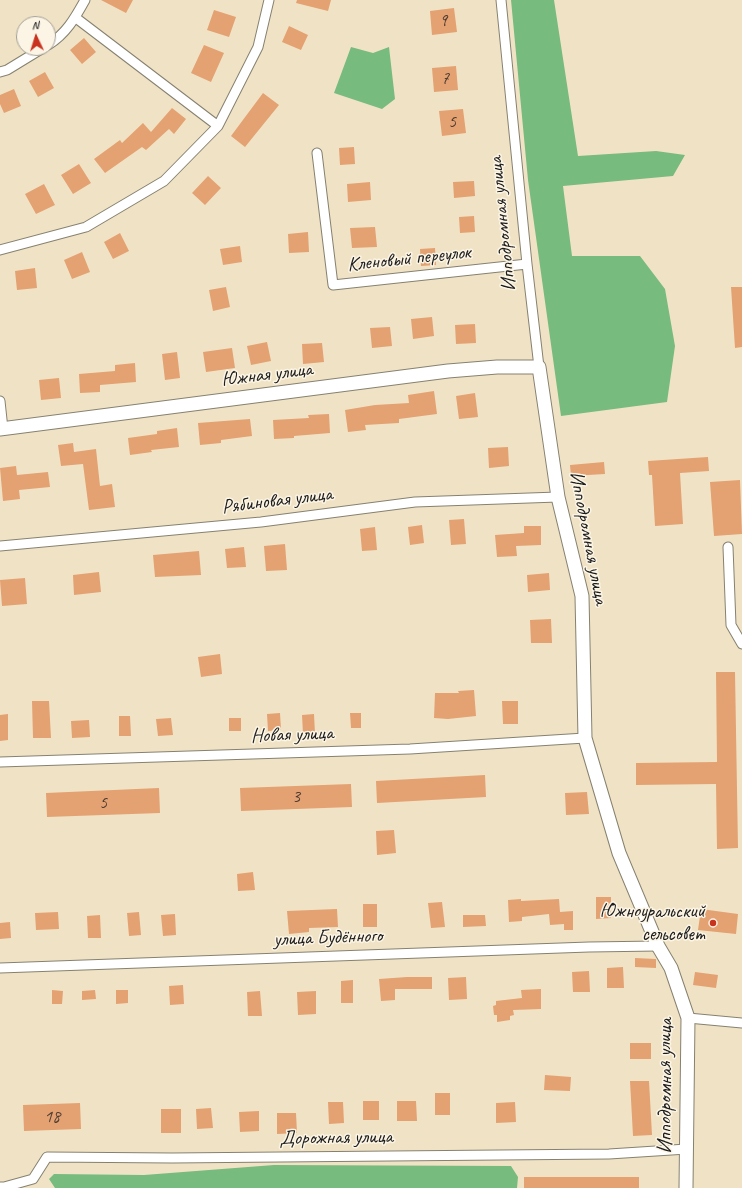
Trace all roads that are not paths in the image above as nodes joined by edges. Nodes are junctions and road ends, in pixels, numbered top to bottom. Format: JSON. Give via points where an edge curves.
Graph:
{"nodes":[{"id":1,"x":85,"y":0,"type":"edge"},
{"id":2,"x":270,"y":0,"type":"edge"},
{"id":3,"x":501,"y":0,"type":"edge"},
{"id":4,"x":76,"y":18,"type":"junction"},
{"id":5,"x":56,"y":40,"type":"edge"},
{"id":6,"x":30,"y":56,"type":"edge"},
{"id":7,"x":0,"y":72,"type":"edge"},
{"id":8,"x":218,"y":126,"type":"junction"},
{"id":9,"x":317,"y":153,"type":"dead end"},
{"id":10,"x":0,"y":250,"type":"edge"},
{"id":11,"x":527,"y":264,"type":"junction"},
{"id":12,"x":539,"y":367,"type":"junction"},
{"id":13,"x":0,"y":401,"type":"edge"},
{"id":14,"x":2,"y":429,"type":"edge"},
{"id":15,"x":558,"y":497,"type":"junction"},
{"id":16,"x":0,"y":546,"type":"edge"},
{"id":17,"x":728,"y":547,"type":"dead end"},
{"id":18,"x":742,"y":644,"type":"edge"},
{"id":19,"x":585,"y":738,"type":"junction"},
{"id":20,"x":0,"y":762,"type":"edge"},
{"id":21,"x":658,"y":946,"type":"junction"},
{"id":22,"x":0,"y":968,"type":"edge"},
{"id":23,"x":688,"y":1018,"type":"junction"},
{"id":24,"x":742,"y":1023,"type":"edge"},
{"id":25,"x":686,"y":1149,"type":"junction"},
{"id":26,"x":0,"y":1187,"type":"edge"},
{"id":27,"x":686,"y":1188,"type":"edge"}],
"edges":[{"from":1,"to":4,"type":"street"},
{"from":2,"to":8,"type":"street","via":[[258,47]]},
{"from":3,"to":11,"type":"street","name":"Ипподромная улица"},
{"from":4,"to":5,"type":"street"},
{"from":4,"to":8,"type":"street"},
{"from":6,"to":7,"type":"street"},
{"from":8,"to":10,"type":"street","via":[[164,181],[86,227]]},
{"from":9,"to":11,"type":"street","name":"Кленовый переулок","via":[[333,285]]},
{"from":11,"to":12,"type":"street","name":"Ипподромная улица"},
{"from":12,"to":14,"type":"street","name":"Южная улица","via":[[448,371]]},
{"from":12,"to":15,"type":"street","name":"Ипподромная улица"},
{"from":13,"to":14,"type":"street"},
{"from":15,"to":16,"type":"street","name":"Рябиновая улица","via":[[415,502],[261,522]]},
{"from":15,"to":19,"type":"street","name":"Ипподромная улица","via":[[582,596]]},
{"from":17,"to":18,"type":"street","via":[[731,625]]},
{"from":19,"to":20,"type":"street","name":"Новая улица","via":[[410,749]]},
{"from":19,"to":21,"type":"street","name":"Ипподромная улица","via":[[619,853]]},
{"from":21,"to":22,"type":"street","name":"улица Будённого"},
{"from":21,"to":23,"type":"street","name":"Ипподромная улица","via":[[671,968]]},
{"from":23,"to":24,"type":"street"},
{"from":23,"to":25,"type":"street","name":"Ипподромная улица"},
{"from":25,"to":26,"type":"street","name":"Дорожная улица","via":[[609,1154],[172,1158],[47,1156],[33,1178]]},
{"from":25,"to":27,"type":"street","name":"Ипподромная улица"}]}
